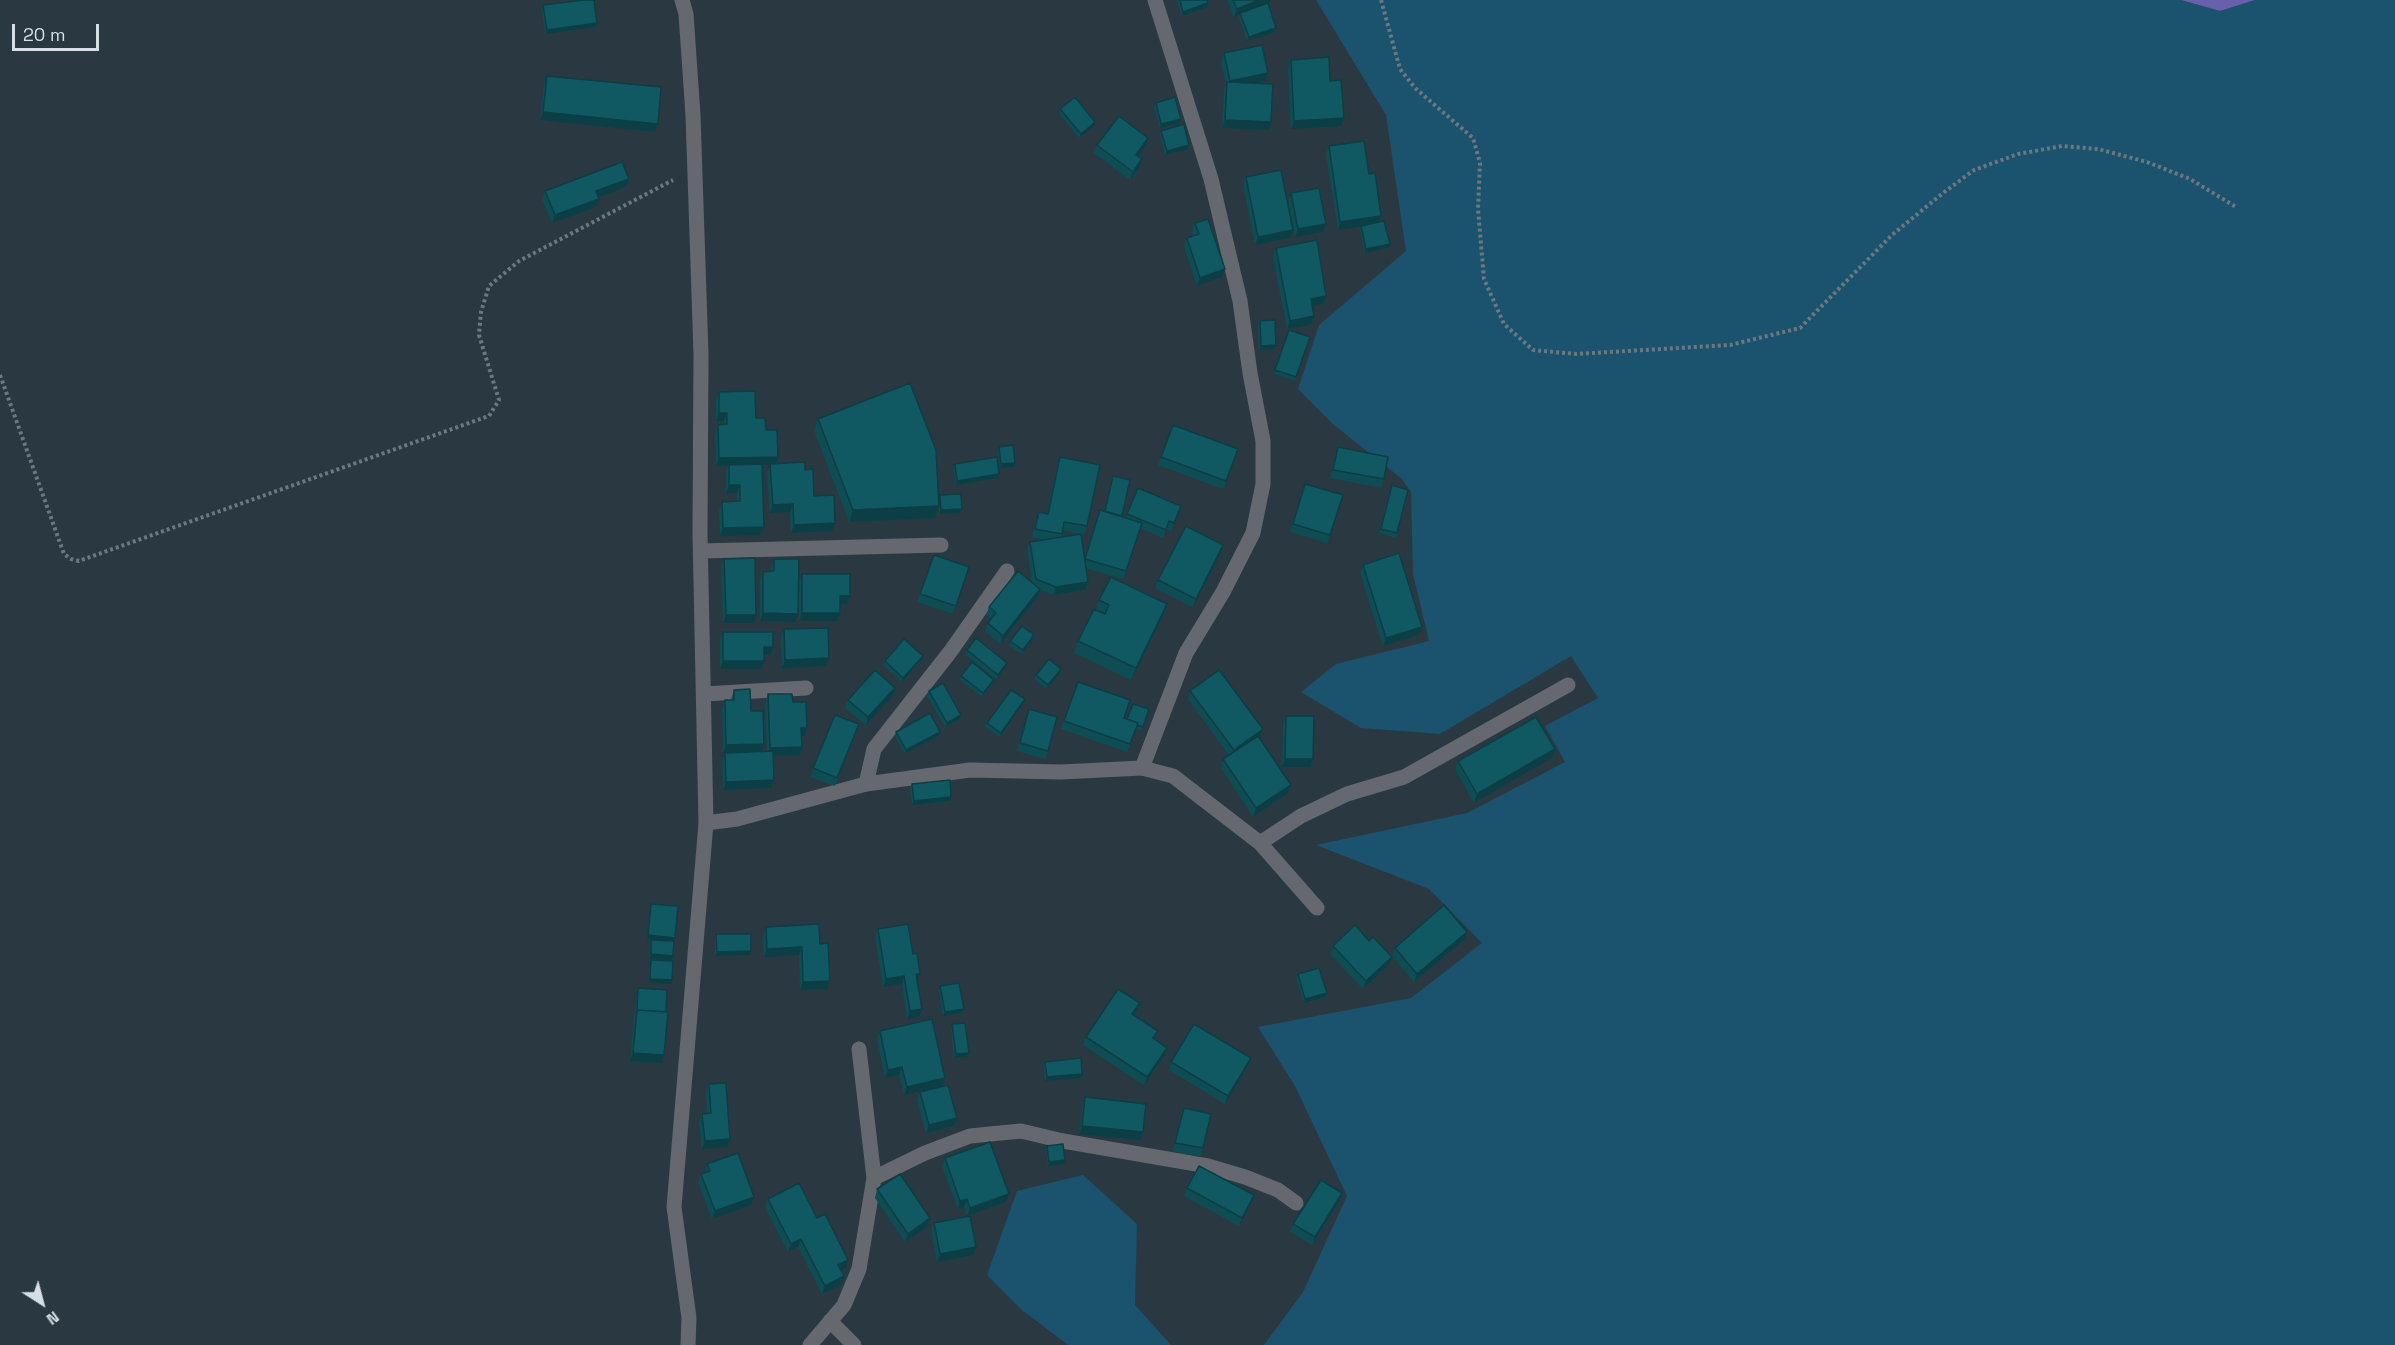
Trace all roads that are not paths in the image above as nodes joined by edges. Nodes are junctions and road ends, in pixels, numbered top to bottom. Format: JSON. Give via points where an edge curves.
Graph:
{"nodes":[{"id":1,"x":682,"y":0,"type":"edge"},
{"id":2,"x":1155,"y":0,"type":"edge"},
{"id":3,"x":940,"y":545,"type":"dead end"},
{"id":4,"x":701,"y":551,"type":"junction"},
{"id":5,"x":1007,"y":571,"type":"dead end"},
{"id":6,"x":1568,"y":685,"type":"dead end"},
{"id":7,"x":806,"y":688,"type":"dead end"},
{"id":8,"x":704,"y":694,"type":"junction"},
{"id":9,"x":1142,"y":768,"type":"junction"},
{"id":10,"x":866,"y":784,"type":"junction"},
{"id":11,"x":706,"y":823,"type":"junction"},
{"id":12,"x":1260,"y":843,"type":"junction"},
{"id":13,"x":1317,"y":908,"type":"dead end"},
{"id":14,"x":859,"y":1049,"type":"dead end"},
{"id":15,"x":874,"y":1178,"type":"junction"},
{"id":16,"x":1296,"y":1203,"type":"dead end"},
{"id":17,"x":830,"y":1321,"type":"junction"},
{"id":18,"x":688,"y":1345,"type":"edge"},
{"id":19,"x":810,"y":1345,"type":"edge"},
{"id":20,"x":854,"y":1345,"type":"edge"}],
"edges":[{"from":1,"to":4,"type":"street","via":[[695,169],[701,354]]},
{"from":2,"to":9,"type":"street","via":[[1211,178],[1240,301],[1263,441],[1263,484],[1253,533],[1186,653]]},
{"from":3,"to":4,"type":"street"},
{"from":4,"to":8,"type":"street"},
{"from":5,"to":10,"type":"street","via":[[874,749]]},
{"from":6,"to":12,"type":"street","via":[[1404,777],[1347,794],[1301,816]]},
{"from":7,"to":8,"type":"street"},
{"from":8,"to":11,"type":"street"},
{"from":9,"to":10,"type":"street","via":[[1061,772],[970,770]]},
{"from":9,"to":12,"type":"street","via":[[1173,776]]},
{"from":10,"to":11,"type":"street","via":[[737,819]]},
{"from":11,"to":18,"type":"street","via":[[674,1207],[689,1317]]},
{"from":12,"to":13,"type":"street"},
{"from":14,"to":15,"type":"street"},
{"from":15,"to":16,"type":"street","via":[[970,1136],[1021,1131],[1208,1166],[1278,1190]]},
{"from":15,"to":17,"type":"street","via":[[860,1269],[844,1305]]},
{"from":17,"to":19,"type":"street"},
{"from":17,"to":20,"type":"street"}]}
